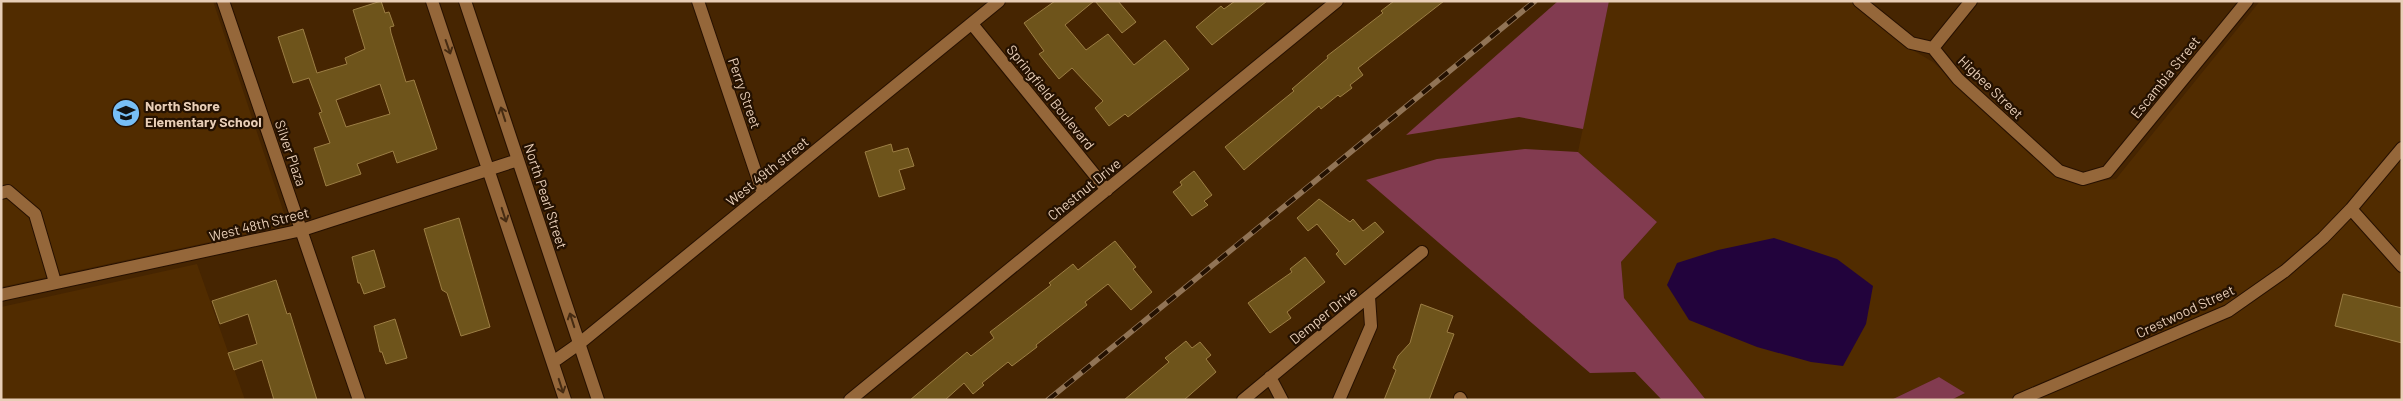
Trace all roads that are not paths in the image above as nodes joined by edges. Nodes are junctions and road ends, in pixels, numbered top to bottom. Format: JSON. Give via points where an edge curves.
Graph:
{"nodes":[{"id":1,"x":224,"y":1,"type":"edge"},
{"id":2,"x":432,"y":1,"type":"edge"},
{"id":3,"x":465,"y":1,"type":"edge"},
{"id":4,"x":698,"y":1,"type":"edge"},
{"id":5,"x":1000,"y":1,"type":"edge"},
{"id":6,"x":1337,"y":1,"type":"edge"},
{"id":7,"x":1859,"y":1,"type":"edge"},
{"id":8,"x":1971,"y":1,"type":"edge"},
{"id":9,"x":2247,"y":1,"type":"edge"},
{"id":10,"x":972,"y":24,"type":"junction"},
{"id":11,"x":1933,"y":48,"type":"junction"},
{"id":12,"x":2402,"y":148,"type":"edge"},
{"id":13,"x":518,"y":160,"type":"junction"},
{"id":14,"x":488,"y":169,"type":"junction"},
{"id":15,"x":2107,"y":172,"type":"joint"},
{"id":16,"x":1107,"y":190,"type":"junction"},
{"id":17,"x":1,"y":193,"type":"edge"},
{"id":18,"x":763,"y":194,"type":"junction"},
{"id":19,"x":2351,"y":210,"type":"junction"},
{"id":20,"x":302,"y":230,"type":"junction"},
{"id":21,"x":1422,"y":252,"type":"dead end"},
{"id":22,"x":2402,"y":266,"type":"edge"},
{"id":23,"x":54,"y":282,"type":"junction"},
{"id":24,"x":1,"y":295,"type":"edge"},
{"id":25,"x":1369,"y":297,"type":"junction"},
{"id":26,"x":580,"y":343,"type":"junction"},
{"id":27,"x":553,"y":362,"type":"junction"},
{"id":28,"x":1270,"y":377,"type":"junction"},
{"id":29,"x":359,"y":400,"type":"edge"},
{"id":30,"x":565,"y":400,"type":"edge"},
{"id":31,"x":598,"y":400,"type":"edge"},
{"id":32,"x":850,"y":400,"type":"edge"},
{"id":33,"x":1243,"y":400,"type":"edge"},
{"id":34,"x":1282,"y":400,"type":"edge"},
{"id":35,"x":1339,"y":400,"type":"edge"},
{"id":36,"x":2019,"y":400,"type":"edge"}],
"edges":[{"from":1,"to":20,"type":"street","name":"Silver Plaza"},
{"from":2,"to":14,"type":"street","one_way":true},
{"from":13,"to":3,"type":"street","name":"North Pearl Street","one_way":true},
{"from":4,"to":18,"type":"street","name":"Perry Street"},
{"from":5,"to":10,"type":"street","name":"West 49th street"},
{"from":6,"to":16,"type":"street","name":"Chestnut Drive"},
{"from":7,"to":11,"type":"street","via":[[1911,43]]},
{"from":8,"to":11,"type":"street"},
{"from":9,"to":15,"type":"street","name":"Escambia Street"},
{"from":10,"to":16,"type":"street","name":"Springfield Boulevard"},
{"from":10,"to":18,"type":"street","name":"West 49th street"},
{"from":11,"to":15,"type":"street","name":"Higbee Street","via":[[1958,79],[2059,171],[2083,179]]},
{"from":12,"to":19,"type":"street","name":"Crestwood Street"},
{"from":13,"to":14,"type":"street","name":"West 48th Street"},
{"from":26,"to":13,"type":"street","name":"North Pearl Street","one_way":true},
{"from":14,"to":20,"type":"street","name":"West 48th Street"},
{"from":14,"to":27,"type":"street","one_way":true},
{"from":16,"to":32,"type":"street","name":"Chestnut Drive"},
{"from":17,"to":23,"type":"street","via":[[8,192],[35,214]]},
{"from":18,"to":26,"type":"street","name":"West 49th street"},
{"from":19,"to":22,"type":"street"},
{"from":19,"to":36,"type":"street","name":"Crestwood Street","via":[[2285,271],[2228,311]]},
{"from":20,"to":23,"type":"street","name":"West 48th Street"},
{"from":20,"to":29,"type":"street","name":"Silver Plaza"},
{"from":21,"to":25,"type":"street","name":"Demper Drive"},
{"from":23,"to":24,"type":"street","name":"West 48th Street"},
{"from":25,"to":28,"type":"street","name":"Demper Drive"},
{"from":25,"to":35,"type":"street","via":[[1371,326]]},
{"from":26,"to":27,"type":"street","name":"West 49th street"},
{"from":26,"to":31,"type":"street","name":"North Pearl Street"},
{"from":27,"to":30,"type":"street","one_way":true},
{"from":28,"to":33,"type":"street","name":"Demper Drive"},
{"from":28,"to":34,"type":"street"}]}
